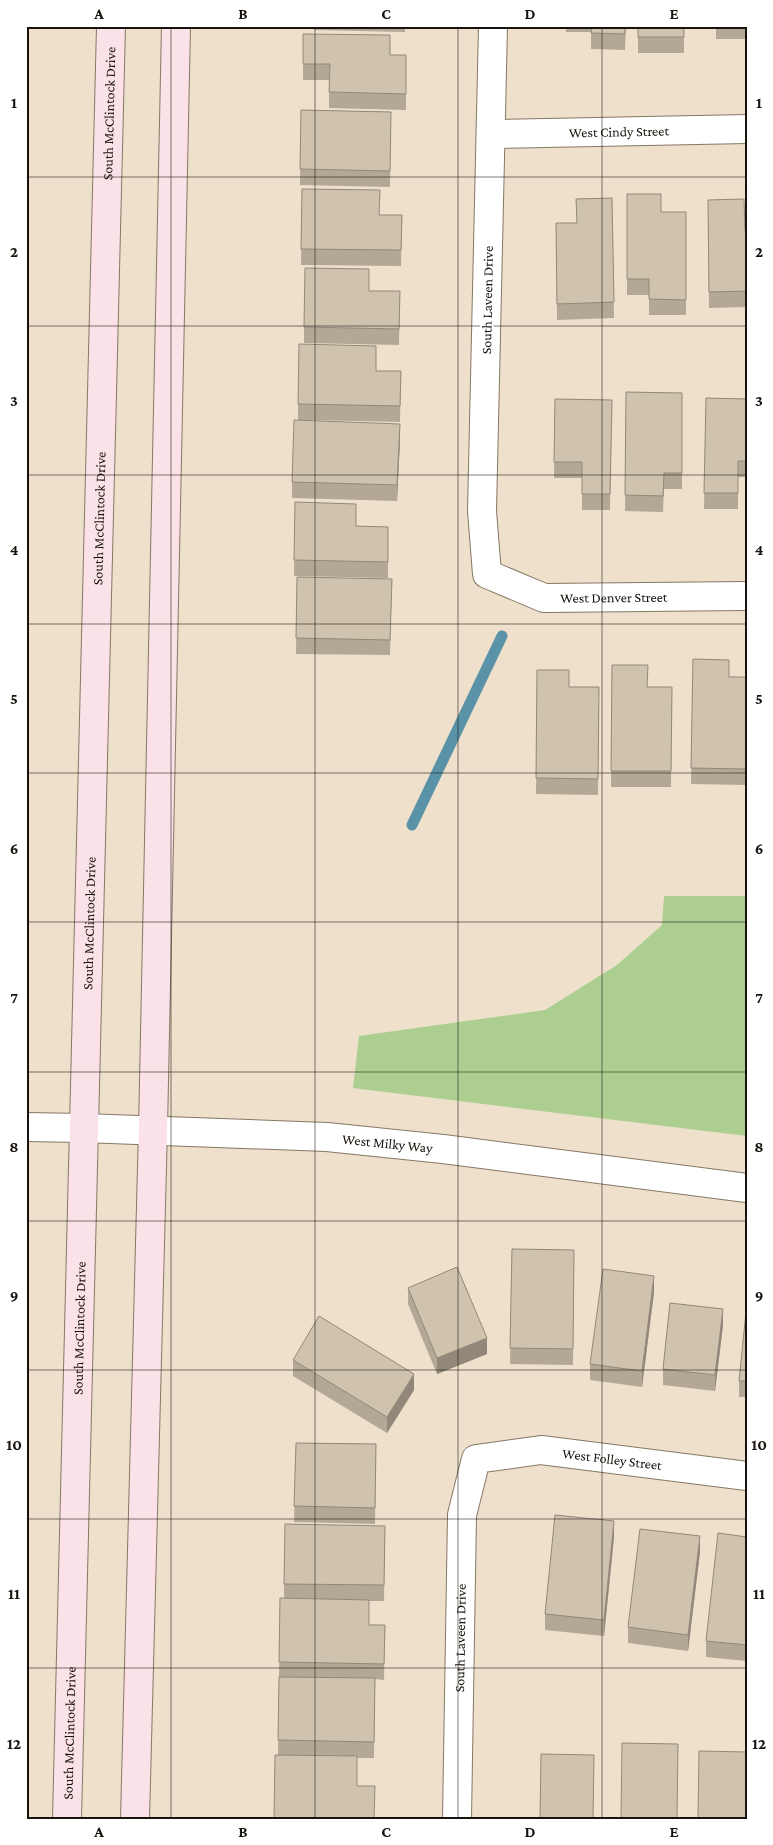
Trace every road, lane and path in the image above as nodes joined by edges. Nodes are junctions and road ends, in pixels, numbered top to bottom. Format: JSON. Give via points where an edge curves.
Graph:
{"nodes":[{"id":1,"x":111,"y":26,"type":"edge"},
{"id":2,"x":176,"y":26,"type":"edge"},
{"id":3,"x":493,"y":26,"type":"edge"},
{"id":4,"x":747,"y":129,"type":"edge"},
{"id":5,"x":490,"y":134,"type":"junction"},
{"id":6,"x":487,"y":574,"type":"joint"},
{"id":7,"x":747,"y":596,"type":"edge"},
{"id":8,"x":26,"y":1126,"type":"edge"},
{"id":9,"x":83,"y":1128,"type":"junction"},
{"id":10,"x":153,"y":1129,"type":"junction"},
{"id":11,"x":747,"y":1188,"type":"edge"},
{"id":12,"x":476,"y":1459,"type":"joint"},
{"id":13,"x":747,"y":1476,"type":"edge"},
{"id":14,"x":67,"y":1819,"type":"edge"},
{"id":15,"x":135,"y":1819,"type":"edge"},
{"id":16,"x":457,"y":1819,"type":"edge"}],
"edges":[{"from":1,"to":9,"type":"main road","name":"South McClintock Drive"},
{"from":2,"to":10,"type":"main road"},
{"from":3,"to":5,"type":"street","name":"South Laveen Drive"},
{"from":4,"to":5,"type":"street","name":"West Cindy Street"},
{"from":5,"to":6,"type":"street","name":"South Laveen Drive","via":[[482,511]]},
{"from":6,"to":7,"type":"street","name":"West Denver Street","via":[[544,598]]},
{"from":8,"to":9,"type":"street","name":"West Milky Way"},
{"from":9,"to":10,"type":"street","name":"West Milky Way"},
{"from":9,"to":14,"type":"main road","name":"South McClintock Drive"},
{"from":10,"to":11,"type":"street","name":"West Milky Way","via":[[327,1137]]},
{"from":10,"to":15,"type":"main road"},
{"from":12,"to":13,"type":"street","name":"West Folley Street","via":[[540,1450]]},
{"from":12,"to":16,"type":"street","name":"South Laveen Drive","via":[[462,1515]]}]}
